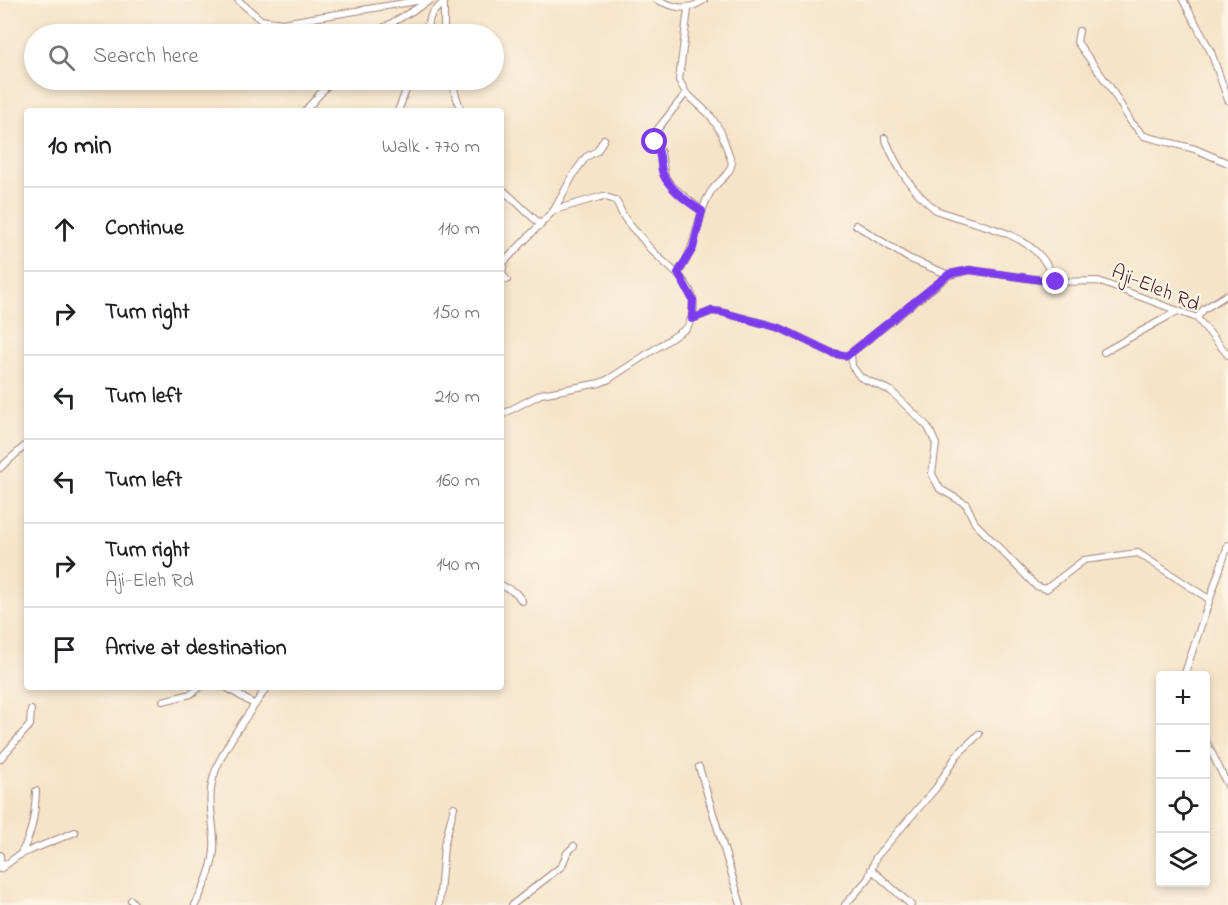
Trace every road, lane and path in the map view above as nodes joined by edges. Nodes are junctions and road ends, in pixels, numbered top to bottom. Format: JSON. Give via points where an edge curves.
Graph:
{"nodes":[{"id":1,"x":238,"y":0,"type":"edge"},
{"id":2,"x":423,"y":0,"type":"edge"},
{"id":3,"x":431,"y":0,"type":"edge"},
{"id":4,"x":657,"y":0,"type":"edge"},
{"id":5,"x":704,"y":0,"type":"edge"},
{"id":6,"x":1183,"y":0,"type":"edge"},
{"id":7,"x":444,"y":1,"type":"edge"},
{"id":8,"x":688,"y":9,"type":"junction"},
{"id":9,"x":390,"y":24,"type":"edge"},
{"id":10,"x":428,"y":24,"type":"edge"},
{"id":11,"x":444,"y":24,"type":"edge"},
{"id":12,"x":1079,"y":31,"type":"dead end"},
{"id":13,"x":323,"y":90,"type":"edge"},
{"id":14,"x":406,"y":90,"type":"edge"},
{"id":15,"x":455,"y":90,"type":"edge"},
{"id":16,"x":686,"y":93,"type":"junction"},
{"id":17,"x":1228,"y":100,"type":"edge"},
{"id":18,"x":308,"y":108,"type":"edge"},
{"id":19,"x":399,"y":108,"type":"edge"},
{"id":20,"x":460,"y":108,"type":"edge"},
{"id":21,"x":885,"y":138,"type":"dead end"},
{"id":22,"x":604,"y":139,"type":"dead end"},
{"id":23,"x":1228,"y":163,"type":"edge"},
{"id":24,"x":504,"y":191,"type":"edge"},
{"id":25,"x":554,"y":210,"type":"junction"},
{"id":26,"x":702,"y":211,"type":"junction"},
{"id":27,"x":541,"y":225,"type":"junction"},
{"id":28,"x":856,"y":225,"type":"dead end"},
{"id":29,"x":504,"y":262,"type":"edge"},
{"id":30,"x":678,"y":273,"type":"junction"},
{"id":31,"x":949,"y":274,"type":"junction"},
{"id":32,"x":504,"y":276,"type":"edge"},
{"id":33,"x":507,"y":280,"type":"dead end"},
{"id":34,"x":1056,"y":282,"type":"junction"},
{"id":35,"x":1228,"y":294,"type":"edge"},
{"id":36,"x":1176,"y":312,"type":"junction"},
{"id":37,"x":1197,"y":318,"type":"junction"},
{"id":38,"x":692,"y":319,"type":"junction"},
{"id":39,"x":1104,"y":352,"type":"dead end"},
{"id":40,"x":851,"y":354,"type":"junction"},
{"id":41,"x":1228,"y":355,"type":"edge"},
{"id":42,"x":504,"y":414,"type":"edge"},
{"id":43,"x":24,"y":447,"type":"edge"},
{"id":44,"x":0,"y":468,"type":"edge"},
{"id":45,"x":1228,"y":545,"type":"edge"},
{"id":46,"x":504,"y":587,"type":"edge"},
{"id":47,"x":1209,"y":598,"type":"junction"},
{"id":48,"x":522,"y":601,"type":"dead end"},
{"id":49,"x":1185,"y":671,"type":"edge"},
{"id":50,"x":196,"y":690,"type":"edge"},
{"id":51,"x":231,"y":690,"type":"edge"},
{"id":52,"x":265,"y":690,"type":"edge"},
{"id":53,"x":163,"y":701,"type":"dead end"},
{"id":54,"x":255,"y":705,"type":"junction"},
{"id":55,"x":31,"y":710,"type":"dead end"},
{"id":56,"x":979,"y":734,"type":"dead end"},
{"id":57,"x":1210,"y":748,"type":"edge"},
{"id":58,"x":0,"y":759,"type":"edge"},
{"id":59,"x":699,"y":767,"type":"dead end"},
{"id":60,"x":1226,"y":776,"type":"edge"},
{"id":61,"x":1228,"y":786,"type":"edge"},
{"id":62,"x":36,"y":791,"type":"dead end"},
{"id":63,"x":454,"y":807,"type":"dead end"},
{"id":64,"x":75,"y":832,"type":"dead end"},
{"id":65,"x":574,"y":846,"type":"dead end"},
{"id":66,"x":0,"y":855,"type":"edge"},
{"id":67,"x":19,"y":855,"type":"junction"},
{"id":68,"x":1,"y":868,"type":"edge"},
{"id":69,"x":871,"y":869,"type":"junction"},
{"id":70,"x":195,"y":905,"type":"edge"},
{"id":71,"x":440,"y":905,"type":"edge"},
{"id":72,"x":512,"y":905,"type":"edge"},
{"id":73,"x":741,"y":905,"type":"edge"},
{"id":74,"x":845,"y":905,"type":"edge"},
{"id":75,"x":911,"y":905,"type":"edge"}],
"edges":[{"from":1,"to":2,"type":"street","via":[[261,20],[282,23]]},
{"from":3,"to":9,"type":"street"},
{"from":4,"to":8,"type":"street"},
{"from":5,"to":8,"type":"street"},
{"from":6,"to":17,"type":"street","via":[[1211,52]]},
{"from":7,"to":10,"type":"street"},
{"from":7,"to":11,"type":"street"},
{"from":8,"to":16,"type":"street","via":[[679,69],[679,80]]},
{"from":12,"to":23,"type":"street","via":[[1077,42],[1143,136],[1195,149]]},
{"from":13,"to":18,"type":"street"},
{"from":14,"to":19,"type":"street"},
{"from":15,"to":20,"type":"street"},
{"from":16,"to":26,"type":"street","via":[[710,115],[732,163],[725,178],[709,194]]},
{"from":16,"to":26,"type":"street","via":[[657,130],[655,142],[661,152],[665,177]]},
{"from":21,"to":34,"type":"street","via":[[902,176],[928,203],[946,214],[1011,236],[1033,249]]},
{"from":22,"to":25,"type":"street","via":[[575,172]]},
{"from":24,"to":27,"type":"street"},
{"from":25,"to":27,"type":"street"},
{"from":25,"to":30,"type":"street","via":[[603,196],[615,200],[650,248]]},
{"from":26,"to":30,"type":"street","via":[[693,248]]},
{"from":27,"to":29,"type":"street"},
{"from":28,"to":31,"type":"street","name":"Aji-Eleh Rd","via":[[908,258]]},
{"from":30,"to":38,"type":"street","via":[[693,300]]},
{"from":31,"to":34,"type":"street","name":"Aji-Eleh Rd","via":[[970,270]]},
{"from":31,"to":40,"type":"street"},
{"from":32,"to":33,"type":"street"},
{"from":34,"to":36,"type":"street","name":"Aji-Eleh Rd","via":[[1098,281]]},
{"from":35,"to":37,"type":"street"},
{"from":36,"to":37,"type":"street","name":"Aji-Eleh Rd"},
{"from":36,"to":39,"type":"street"},
{"from":37,"to":41,"type":"street","name":"Aji-Eleh Rd"},
{"from":38,"to":40,"type":"street","via":[[712,311],[721,312],[780,328],[832,353]]},
{"from":38,"to":42,"type":"street","via":[[687,328],[609,379],[541,394]]},
{"from":40,"to":47,"type":"street","via":[[852,366],[860,377],[891,391],[928,427],[936,444],[932,474],[940,489],[966,504],[975,523],[1036,586],[1046,589],[1084,560],[1138,553]]},
{"from":43,"to":44,"type":"street"},
{"from":45,"to":47,"type":"street"},
{"from":46,"to":48,"type":"street"},
{"from":47,"to":49,"type":"street"},
{"from":50,"to":53,"type":"street"},
{"from":51,"to":54,"type":"street"},
{"from":52,"to":54,"type":"street"},
{"from":54,"to":70,"type":"street","via":[[212,782],[211,868]]},
{"from":55,"to":58,"type":"street","via":[[30,725]]},
{"from":56,"to":69,"type":"street","via":[[957,755],[936,788],[876,857]]},
{"from":57,"to":60,"type":"street"},
{"from":59,"to":73,"type":"street"},
{"from":60,"to":61,"type":"street"},
{"from":62,"to":67,"type":"street","via":[[29,839]]},
{"from":63,"to":71,"type":"street","via":[[444,846]]},
{"from":64,"to":67,"type":"street"},
{"from":65,"to":72,"type":"street","via":[[562,866]]},
{"from":66,"to":68,"type":"street"},
{"from":67,"to":68,"type":"street"},
{"from":69,"to":74,"type":"street"},
{"from":69,"to":75,"type":"street"}]}
